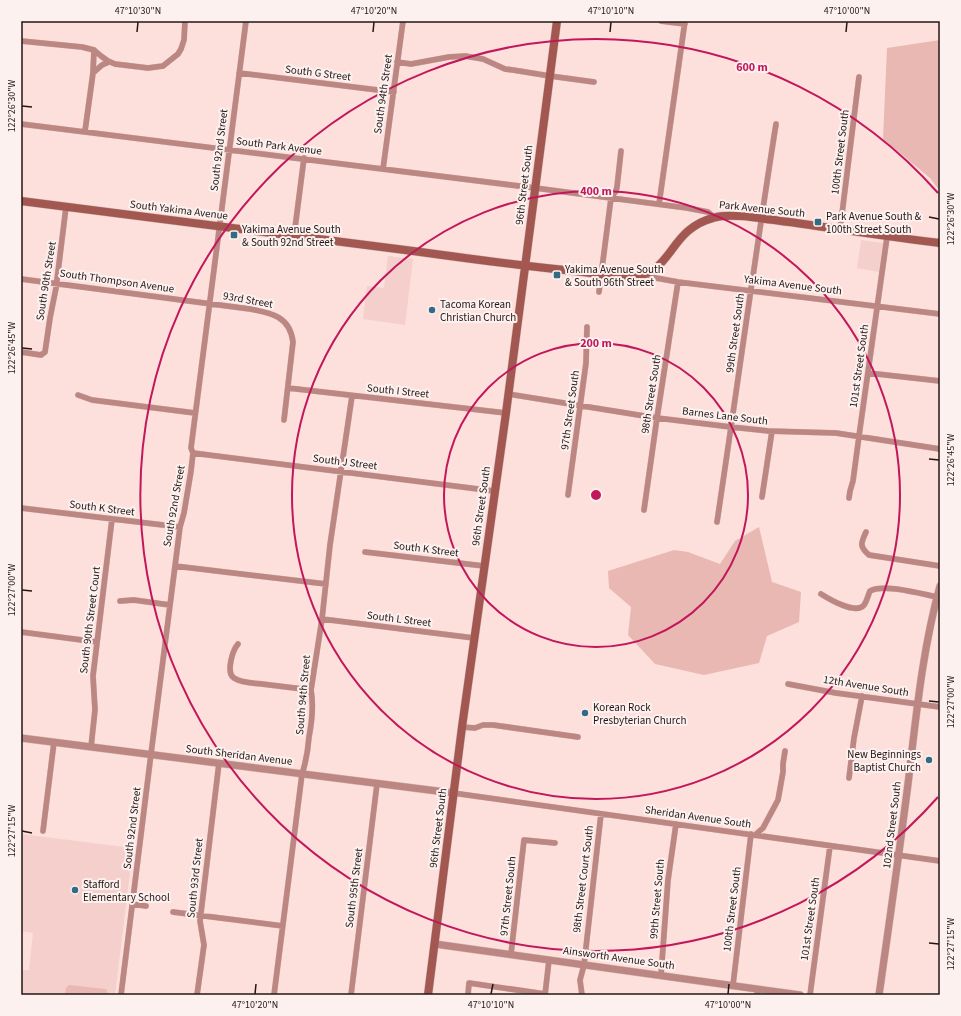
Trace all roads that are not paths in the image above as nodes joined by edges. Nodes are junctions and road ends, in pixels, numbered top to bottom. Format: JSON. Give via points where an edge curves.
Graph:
{"nodes":[{"id":1,"x":185,"y":21,"type":"edge"},
{"id":2,"x":246,"y":21,"type":"edge"},
{"id":3,"x":403,"y":21,"type":"edge"},
{"id":4,"x":557,"y":21,"type":"edge"},
{"id":5,"x":661,"y":21,"type":"edge"},
{"id":6,"x":685,"y":23,"type":"edge"},
{"id":7,"x":21,"y":41,"type":"edge"},
{"id":8,"x":94,"y":50,"type":"junction"},
{"id":9,"x":109,"y":62,"type":"junction"},
{"id":10,"x":397,"y":62,"type":"junction"},
{"id":11,"x":93,"y":73,"type":"junction"},
{"id":12,"x":239,"y":73,"type":"junction"},
{"id":13,"x":550,"y":76,"type":"junction"},
{"id":14,"x":859,"y":77,"type":"dead end"},
{"id":15,"x":594,"y":82,"type":"dead end"},
{"id":16,"x":394,"y":92,"type":"junction"},
{"id":17,"x":21,"y":124,"type":"edge"},
{"id":18,"x":776,"y":124,"type":"dead end"},
{"id":19,"x":85,"y":132,"type":"junction"},
{"id":20,"x":230,"y":150,"type":"junction"},
{"id":21,"x":621,"y":151,"type":"dead end"},
{"id":22,"x":304,"y":158,"type":"junction"},
{"id":23,"x":383,"y":169,"type":"junction"},
{"id":24,"x":535,"y":188,"type":"junction"},
{"id":25,"x":611,"y":198,"type":"junction"},
{"id":26,"x":21,"y":201,"type":"edge"},
{"id":27,"x":659,"y":204,"type":"junction"},
{"id":28,"x":66,"y":207,"type":"junction"},
{"id":29,"x":714,"y":217,"type":"junction"},
{"id":30,"x":761,"y":218,"type":"junction"},
{"id":31,"x":220,"y":227,"type":"junction"},
{"id":32,"x":840,"y":230,"type":"junction"},
{"id":33,"x":294,"y":236,"type":"junction"},
{"id":34,"x":887,"y":237,"type":"junction"},
{"id":35,"x":940,"y":243,"type":"edge"},
{"id":36,"x":525,"y":266,"type":"junction"},
{"id":37,"x":601,"y":274,"type":"junction"},
{"id":38,"x":644,"y":274,"type":"junction"},
{"id":39,"x":21,"y":279,"type":"edge"},
{"id":40,"x":678,"y":282,"type":"junction"},
{"id":41,"x":57,"y":283,"type":"junction"},
{"id":42,"x":599,"y":292,"type":"dead end"},
{"id":43,"x":751,"y":292,"type":"junction"},
{"id":44,"x":210,"y":304,"type":"junction"},
{"id":45,"x":878,"y":306,"type":"junction"},
{"id":46,"x":940,"y":314,"type":"edge"},
{"id":47,"x":587,"y":327,"type":"dead end"},
{"id":48,"x":21,"y":352,"type":"edge"},
{"id":49,"x":868,"y":372,"type":"junction"},
{"id":50,"x":940,"y":381,"type":"edge"},
{"id":51,"x":288,"y":388,"type":"junction"},
{"id":52,"x":508,"y":394,"type":"junction"},
{"id":53,"x":78,"y":396,"type":"dead end"},
{"id":54,"x":352,"y":396,"type":"junction"},
{"id":55,"x":580,"y":406,"type":"junction"},
{"id":56,"x":195,"y":413,"type":"junction"},
{"id":57,"x":506,"y":413,"type":"junction"},
{"id":58,"x":657,"y":418,"type":"junction"},
{"id":59,"x":284,"y":420,"type":"dead end"},
{"id":60,"x":731,"y":427,"type":"junction"},
{"id":61,"x":772,"y":431,"type":"junction"},
{"id":62,"x":859,"y":436,"type":"junction"},
{"id":63,"x":940,"y":449,"type":"edge"},
{"id":64,"x":193,"y":453,"type":"junction"},
{"id":65,"x":342,"y":471,"type":"junction"},
{"id":66,"x":494,"y":491,"type":"junction"},
{"id":67,"x":568,"y":495,"type":"dead end"},
{"id":68,"x":762,"y":496,"type":"dead end"},
{"id":69,"x":849,"y":498,"type":"dead end"},
{"id":70,"x":21,"y":508,"type":"edge"},
{"id":71,"x":644,"y":510,"type":"dead end"},
{"id":72,"x":112,"y":519,"type":"junction"},
{"id":73,"x":717,"y":522,"type":"dead end"},
{"id":74,"x":180,"y":527,"type":"junction"},
{"id":75,"x":866,"y":532,"type":"dead end"},
{"id":76,"x":365,"y":552,"type":"dead end"},
{"id":77,"x":175,"y":566,"type":"junction"},
{"id":78,"x":484,"y":566,"type":"junction"},
{"id":79,"x":940,"y":566,"type":"edge"},
{"id":80,"x":326,"y":584,"type":"junction"},
{"id":81,"x":940,"y":586,"type":"edge"},
{"id":82,"x":821,"y":594,"type":"dead end"},
{"id":83,"x":938,"y":595,"type":"edge"},
{"id":84,"x":120,"y":601,"type":"dead end"},
{"id":85,"x":170,"y":605,"type":"junction"},
{"id":86,"x":322,"y":619,"type":"junction"},
{"id":87,"x":21,"y":632,"type":"edge"},
{"id":88,"x":474,"y":638,"type":"junction"},
{"id":89,"x":97,"y":642,"type":"junction"},
{"id":90,"x":238,"y":644,"type":"dead end"},
{"id":91,"x":788,"y":684,"type":"dead end"},
{"id":92,"x":311,"y":690,"type":"junction"},
{"id":93,"x":862,"y":696,"type":"junction"},
{"id":94,"x":918,"y":704,"type":"junction"},
{"id":95,"x":940,"y":707,"type":"edge"},
{"id":96,"x":462,"y":728,"type":"junction"},
{"id":97,"x":578,"y":737,"type":"dead end"},
{"id":98,"x":21,"y":738,"type":"edge"},
{"id":99,"x":54,"y":742,"type":"junction"},
{"id":100,"x":91,"y":747,"type":"junction"},
{"id":101,"x":785,"y":751,"type":"dead end"},
{"id":102,"x":151,"y":754,"type":"junction"},
{"id":103,"x":219,"y":763,"type":"junction"},
{"id":104,"x":302,"y":774,"type":"junction"},
{"id":105,"x":849,"y":778,"type":"dead end"},
{"id":106,"x":377,"y":784,"type":"junction"},
{"id":107,"x":454,"y":793,"type":"junction"},
{"id":108,"x":601,"y":814,"type":"junction"},
{"id":109,"x":676,"y":824,"type":"junction"},
{"id":110,"x":43,"y":831,"type":"dead end"},
{"id":111,"x":753,"y":835,"type":"junction"},
{"id":112,"x":555,"y":843,"type":"dead end"},
{"id":113,"x":830,"y":846,"type":"junction"},
{"id":114,"x":899,"y":855,"type":"junction"},
{"id":115,"x":940,"y":861,"type":"edge"},
{"id":116,"x":132,"y":904,"type":"junction"},
{"id":117,"x":146,"y":906,"type":"dead end"},
{"id":118,"x":173,"y":912,"type":"dead end"},
{"id":119,"x":200,"y":916,"type":"junction"},
{"id":120,"x":283,"y":926,"type":"junction"},
{"id":121,"x":434,"y":944,"type":"junction"},
{"id":122,"x":511,"y":954,"type":"junction"},
{"id":123,"x":550,"y":960,"type":"junction"},
{"id":124,"x":584,"y":964,"type":"junction"},
{"id":125,"x":661,"y":975,"type":"junction"},
{"id":126,"x":733,"y":985,"type":"junction"},
{"id":127,"x":758,"y":992,"type":"edge"},
{"id":128,"x":121,"y":995,"type":"edge"},
{"id":129,"x":197,"y":995,"type":"edge"},
{"id":130,"x":274,"y":995,"type":"edge"},
{"id":131,"x":351,"y":995,"type":"edge"},
{"id":132,"x":428,"y":995,"type":"edge"},
{"id":133,"x":468,"y":995,"type":"edge"},
{"id":134,"x":545,"y":995,"type":"edge"},
{"id":135,"x":582,"y":995,"type":"edge"},
{"id":136,"x":800,"y":995,"type":"edge"},
{"id":137,"x":810,"y":995,"type":"edge"},
{"id":138,"x":879,"y":995,"type":"edge"}],
"edges":[{"from":1,"to":9,"type":"street","via":[[181,49],[163,66],[144,68]]},
{"from":2,"to":12,"type":"street","name":"South 92nd Street"},
{"from":3,"to":10,"type":"street","name":"South 94th Street"},
{"from":4,"to":13,"type":"main road","name":"96th Street South"},
{"from":5,"to":6,"type":"street"},
{"from":6,"to":27,"type":"street"},
{"from":7,"to":8,"type":"street"},
{"from":8,"to":9,"type":"street"},
{"from":8,"to":11,"type":"street"},
{"from":9,"to":11,"type":"street"},
{"from":10,"to":13,"type":"street","via":[[411,64],[470,56],[483,58],[505,69]]},
{"from":10,"to":16,"type":"street","name":"South 94th Street"},
{"from":11,"to":19,"type":"street"},
{"from":12,"to":16,"type":"street","name":"South G Street"},
{"from":12,"to":20,"type":"street","name":"South 92nd Street"},
{"from":13,"to":15,"type":"street"},
{"from":13,"to":24,"type":"main road","name":"96th Street South"},
{"from":14,"to":32,"type":"street","name":"100th Street South"},
{"from":16,"to":23,"type":"street","name":"South 94th Street"},
{"from":17,"to":19,"type":"street","name":"South Park Avenue"},
{"from":18,"to":30,"type":"street","name":"99th Street South"},
{"from":19,"to":20,"type":"street","name":"South Park Avenue"},
{"from":20,"to":22,"type":"street","name":"South Park Avenue"},
{"from":20,"to":31,"type":"street","name":"South 92nd Street"},
{"from":21,"to":25,"type":"street","via":[[617,187]]},
{"from":22,"to":23,"type":"street","name":"South Park Avenue"},
{"from":22,"to":33,"type":"street"},
{"from":23,"to":24,"type":"street","name":"South Park Avenue"},
{"from":24,"to":25,"type":"street","name":"Park Avenue South"},
{"from":24,"to":36,"type":"main road","name":"96th Street South"},
{"from":25,"to":27,"type":"street","name":"Park Avenue South"},
{"from":25,"to":37,"type":"street"},
{"from":26,"to":28,"type":"main road","name":"South Yakima Avenue"},
{"from":27,"to":29,"type":"street","name":"Park Avenue South","via":[[704,211]]},
{"from":28,"to":31,"type":"main road","name":"South Yakima Avenue"},
{"from":28,"to":41,"type":"street","name":"South 90th Street"},
{"from":29,"to":30,"type":"main road","name":"Park Avenue South","via":[[727,215]]},
{"from":29,"to":38,"type":"main road","name":"Yakima Avenue South","via":[[688,231],[660,265]]},
{"from":30,"to":32,"type":"main road","name":"Park Avenue South"},
{"from":30,"to":43,"type":"street","name":"99th Street South"},
{"from":31,"to":33,"type":"main road","name":"South Yakima Avenue"},
{"from":31,"to":44,"type":"street","name":"South 92nd Street"},
{"from":32,"to":34,"type":"main road","name":"Park Avenue South"},
{"from":33,"to":36,"type":"main road","name":"South Yakima Avenue"},
{"from":34,"to":35,"type":"main road","name":"Park Avenue South"},
{"from":34,"to":45,"type":"street","name":"101st Street South"},
{"from":36,"to":37,"type":"main road","name":"Yakima Avenue South"},
{"from":36,"to":52,"type":"main road","name":"96th Street South"},
{"from":37,"to":38,"type":"main road","name":"Yakima Avenue South"},
{"from":37,"to":42,"type":"street"},
{"from":38,"to":40,"type":"street","name":"Yakima Avenue South"},
{"from":39,"to":41,"type":"street","name":"South Thompson Avenue"},
{"from":40,"to":43,"type":"street","name":"Yakima Avenue South"},
{"from":40,"to":58,"type":"street","name":"98th Street South"},
{"from":41,"to":44,"type":"street","name":"South Thompson Avenue"},
{"from":41,"to":48,"type":"street","name":"South 90th Street","via":[[45,352],[41,355]]},
{"from":43,"to":45,"type":"street","name":"Yakima Avenue South"},
{"from":43,"to":60,"type":"street","name":"99th Street South"},
{"from":44,"to":51,"type":"street","name":"93rd Street","via":[[266,312],[282,320],[293,336]]},
{"from":44,"to":56,"type":"street","name":"South 92nd Street"},
{"from":45,"to":46,"type":"street","name":"Yakima Avenue South"},
{"from":45,"to":49,"type":"street","name":"101st Street South"},
{"from":47,"to":55,"type":"street","name":"97th Street South","via":[[586,363]]},
{"from":49,"to":50,"type":"street"},
{"from":49,"to":62,"type":"street","name":"101st Street South"},
{"from":51,"to":54,"type":"street","name":"South I Street"},
{"from":51,"to":59,"type":"street"},
{"from":52,"to":55,"type":"street","name":"Barnes Lane South"},
{"from":52,"to":57,"type":"main road","name":"96th Street South"},
{"from":53,"to":56,"type":"street"},
{"from":54,"to":57,"type":"street","name":"South I Street"},
{"from":54,"to":65,"type":"street","name":"South 94th Street"},
{"from":55,"to":58,"type":"street","name":"Barnes Lane South"},
{"from":55,"to":67,"type":"street","name":"97th Street South"},
{"from":56,"to":64,"type":"street","name":"South 92nd Street","via":[[191,448]]},
{"from":57,"to":66,"type":"main road","name":"96th Street South"},
{"from":58,"to":60,"type":"street","name":"Barnes Lane South"},
{"from":58,"to":71,"type":"street","name":"98th Street South"},
{"from":60,"to":61,"type":"street","name":"Barnes Lane South"},
{"from":60,"to":73,"type":"street","name":"99th Street South"},
{"from":61,"to":62,"type":"street","name":"Barnes Lane South","via":[[827,432]]},
{"from":61,"to":68,"type":"street"},
{"from":62,"to":63,"type":"street","name":"Barnes Lane South"},
{"from":62,"to":69,"type":"street","name":"101st Street South"},
{"from":64,"to":65,"type":"street","name":"South J Street"},
{"from":64,"to":74,"type":"street","name":"South 92nd Street"},
{"from":65,"to":66,"type":"street","name":"South J Street"},
{"from":65,"to":80,"type":"street","name":"South 94th Street"},
{"from":66,"to":78,"type":"main road","name":"96th Street South"},
{"from":70,"to":72,"type":"street","name":"South K Street"},
{"from":72,"to":74,"type":"street","name":"South K Street"},
{"from":72,"to":89,"type":"street","name":"South 90th Street Court"},
{"from":74,"to":77,"type":"street","name":"South 92nd Street"},
{"from":75,"to":79,"type":"street","via":[[862,544],[863,550],[869,555]]},
{"from":76,"to":78,"type":"street","name":"South K Street"},
{"from":77,"to":80,"type":"street"},
{"from":77,"to":85,"type":"street","name":"South 92nd Street"},
{"from":78,"to":88,"type":"main road","name":"96th Street South"},
{"from":80,"to":86,"type":"street","name":"South 94th Street"},
{"from":81,"to":83,"type":"street","name":"102nd Street South"},
{"from":82,"to":83,"type":"street","via":[[838,604],[856,608],[864,606],[870,591],[877,588]]},
{"from":83,"to":94,"type":"street","name":"102nd Street South","via":[[928,636]]},
{"from":84,"to":85,"type":"street","via":[[134,600]]},
{"from":85,"to":102,"type":"street","name":"South 92nd Street"},
{"from":86,"to":88,"type":"street","name":"South L Street"},
{"from":86,"to":92,"type":"street","name":"South 94th Street"},
{"from":87,"to":89,"type":"street"},
{"from":88,"to":96,"type":"main road","name":"96th Street South"},
{"from":89,"to":100,"type":"street","name":"South 90th Street Court","via":[[92,676],[95,710]]},
{"from":90,"to":92,"type":"street","via":[[234,649],[230,670],[236,680]]},
{"from":91,"to":93,"type":"street","name":"12th Avenue South"},
{"from":92,"to":104,"type":"street","name":"South 94th Street","via":[[312,720]]},
{"from":93,"to":94,"type":"street","name":"12th Avenue South"},
{"from":93,"to":105,"type":"street"},
{"from":94,"to":95,"type":"street","name":"12th Avenue South"},
{"from":94,"to":114,"type":"street","name":"102nd Street South"},
{"from":96,"to":97,"type":"street","via":[[483,725]]},
{"from":96,"to":107,"type":"main road","name":"96th Street South"},
{"from":98,"to":99,"type":"street","name":"South Sheridan Avenue"},
{"from":99,"to":100,"type":"street","name":"South Sheridan Avenue"},
{"from":99,"to":110,"type":"street"},
{"from":100,"to":102,"type":"street","name":"South Sheridan Avenue"},
{"from":101,"to":111,"type":"street","via":[[778,800],[763,828]]},
{"from":102,"to":103,"type":"street","name":"South Sheridan Avenue"},
{"from":102,"to":116,"type":"street","name":"South 92nd Street"},
{"from":103,"to":104,"type":"street","name":"South Sheridan Avenue"},
{"from":103,"to":119,"type":"street","name":"South 93rd Street"},
{"from":104,"to":106,"type":"street","name":"South Sheridan Avenue"},
{"from":104,"to":120,"type":"street","name":"South 94th Street"},
{"from":106,"to":107,"type":"street","name":"South Sheridan Avenue"},
{"from":106,"to":131,"type":"street","name":"South 95th Street"},
{"from":107,"to":108,"type":"street","name":"Sheridan Avenue South"},
{"from":107,"to":121,"type":"main road","name":"96th Street South"},
{"from":108,"to":109,"type":"street","name":"Sheridan Avenue South"},
{"from":108,"to":124,"type":"street","name":"98th Street Court South"},
{"from":109,"to":111,"type":"street","name":"Sheridan Avenue South"},
{"from":109,"to":125,"type":"street","name":"99th Street South","via":[[668,880]]},
{"from":111,"to":113,"type":"street","name":"Sheridan Avenue South"},
{"from":111,"to":126,"type":"street","name":"100th Street South"},
{"from":112,"to":122,"type":"street","name":"97th Street South","via":[[524,840]]},
{"from":113,"to":114,"type":"street","name":"Sheridan Avenue South"},
{"from":113,"to":137,"type":"street","name":"101st Street South"},
{"from":114,"to":115,"type":"street","name":"Sheridan Avenue South"},
{"from":114,"to":138,"type":"street","name":"102nd Street South"},
{"from":116,"to":117,"type":"street"},
{"from":116,"to":128,"type":"street","name":"South 92nd Street"},
{"from":118,"to":119,"type":"street"},
{"from":119,"to":120,"type":"street"},
{"from":119,"to":129,"type":"street","name":"South 93rd Street","via":[[204,945]]},
{"from":120,"to":130,"type":"street","name":"South 94th Street"},
{"from":121,"to":122,"type":"street","name":"Ainsworth Avenue South"},
{"from":121,"to":132,"type":"main road","name":"96th Street South"},
{"from":122,"to":123,"type":"street","name":"Ainsworth Avenue South"},
{"from":123,"to":124,"type":"street","name":"Ainsworth Avenue South"},
{"from":123,"to":134,"type":"street"},
{"from":124,"to":125,"type":"street","name":"Ainsworth Avenue South"},
{"from":124,"to":135,"type":"street","name":"98th Street Court South","via":[[580,980]]},
{"from":125,"to":126,"type":"street","name":"Ainsworth Avenue South"},
{"from":126,"to":127,"type":"street","name":"Ainsworth Avenue South"},
{"from":127,"to":136,"type":"street","name":"Ainsworth Avenue South"},
{"from":133,"to":134,"type":"street","via":[[469,984]]}]}
